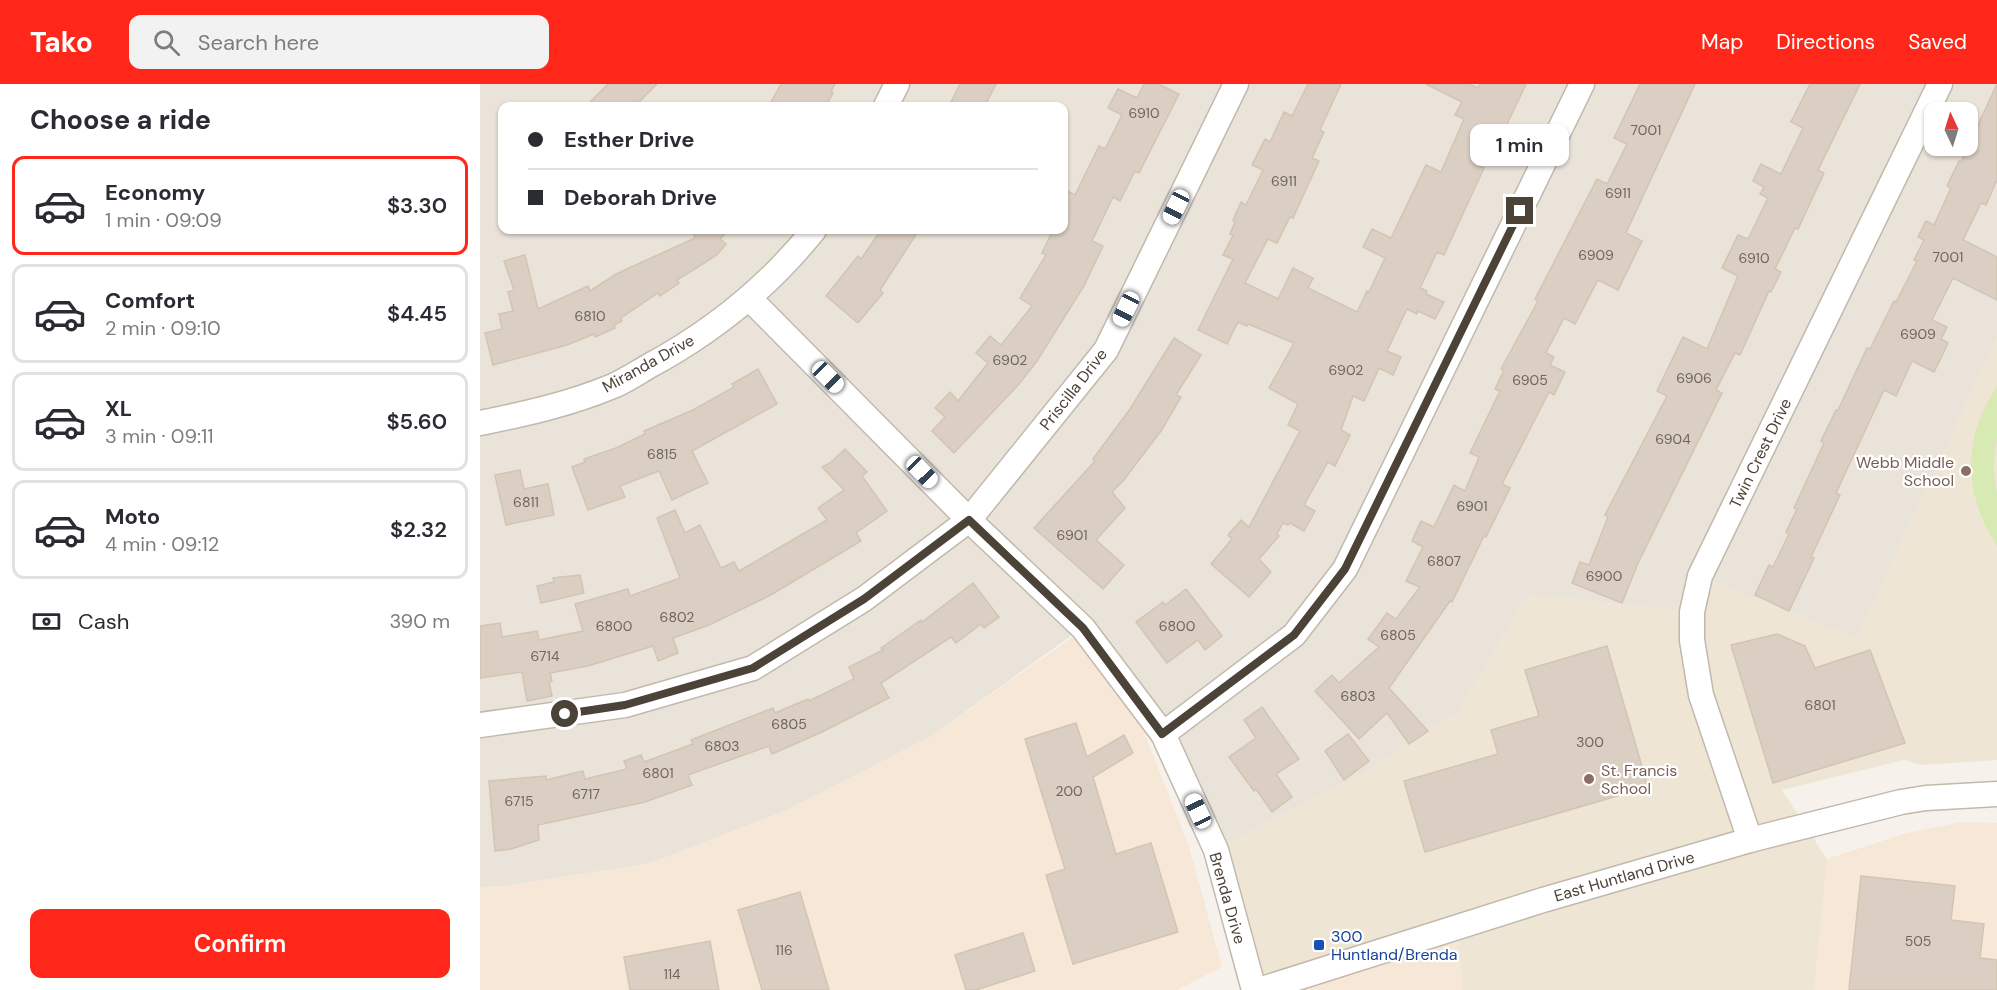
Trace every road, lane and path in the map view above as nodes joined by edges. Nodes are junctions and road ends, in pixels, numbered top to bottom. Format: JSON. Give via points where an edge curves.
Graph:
{"nodes":[{"id":1,"x":897,"y":84,"type":"edge"},
{"id":2,"x":1236,"y":84,"type":"edge"},
{"id":3,"x":1582,"y":84,"type":"edge"},
{"id":4,"x":1940,"y":84,"type":"edge"},
{"id":5,"x":888,"y":102,"type":"edge"},
{"id":6,"x":811,"y":234,"type":"edge"},
{"id":7,"x":749,"y":298,"type":"junction"},
{"id":8,"x":480,"y":423,"type":"edge"},
{"id":9,"x":969,"y":520,"type":"junction"},
{"id":10,"x":480,"y":725,"type":"edge"},
{"id":11,"x":1162,"y":734,"type":"junction"},
{"id":12,"x":1997,"y":794,"type":"edge"},
{"id":13,"x":1750,"y":840,"type":"junction"},
{"id":14,"x":1254,"y":990,"type":"edge"},
{"id":15,"x":1259,"y":990,"type":"edge"}],
"edges":[{"from":1,"to":5,"type":"street"},
{"from":2,"to":9,"type":"street","name":"Priscilla Drive","via":[[1106,350]]},
{"from":3,"to":11,"type":"street","via":[[1345,569],[1294,635]]},
{"from":4,"to":13,"type":"street","name":"Twin Crest Drive","via":[[1700,576],[1692,612],[1692,640],[1701,695]]},
{"from":6,"to":7,"type":"street","name":"Miranda Drive"},
{"from":7,"to":8,"type":"street","name":"Miranda Drive","via":[[682,348],[614,386],[537,412]]},
{"from":7,"to":9,"type":"street","name":"Brenda Drive"},
{"from":9,"to":10,"type":"street","name":"Priscilla Drive","via":[[864,599],[753,668],[625,705]]},
{"from":9,"to":11,"type":"street","name":"Brenda Drive","via":[[1083,628]]},
{"from":11,"to":14,"type":"street","name":"Brenda Drive","via":[[1216,850]]},
{"from":12,"to":13,"type":"street","name":"East Huntland Drive","via":[[1901,802]]},
{"from":13,"to":15,"type":"street","name":"East Huntland Drive","via":[[1532,903]]}]}
